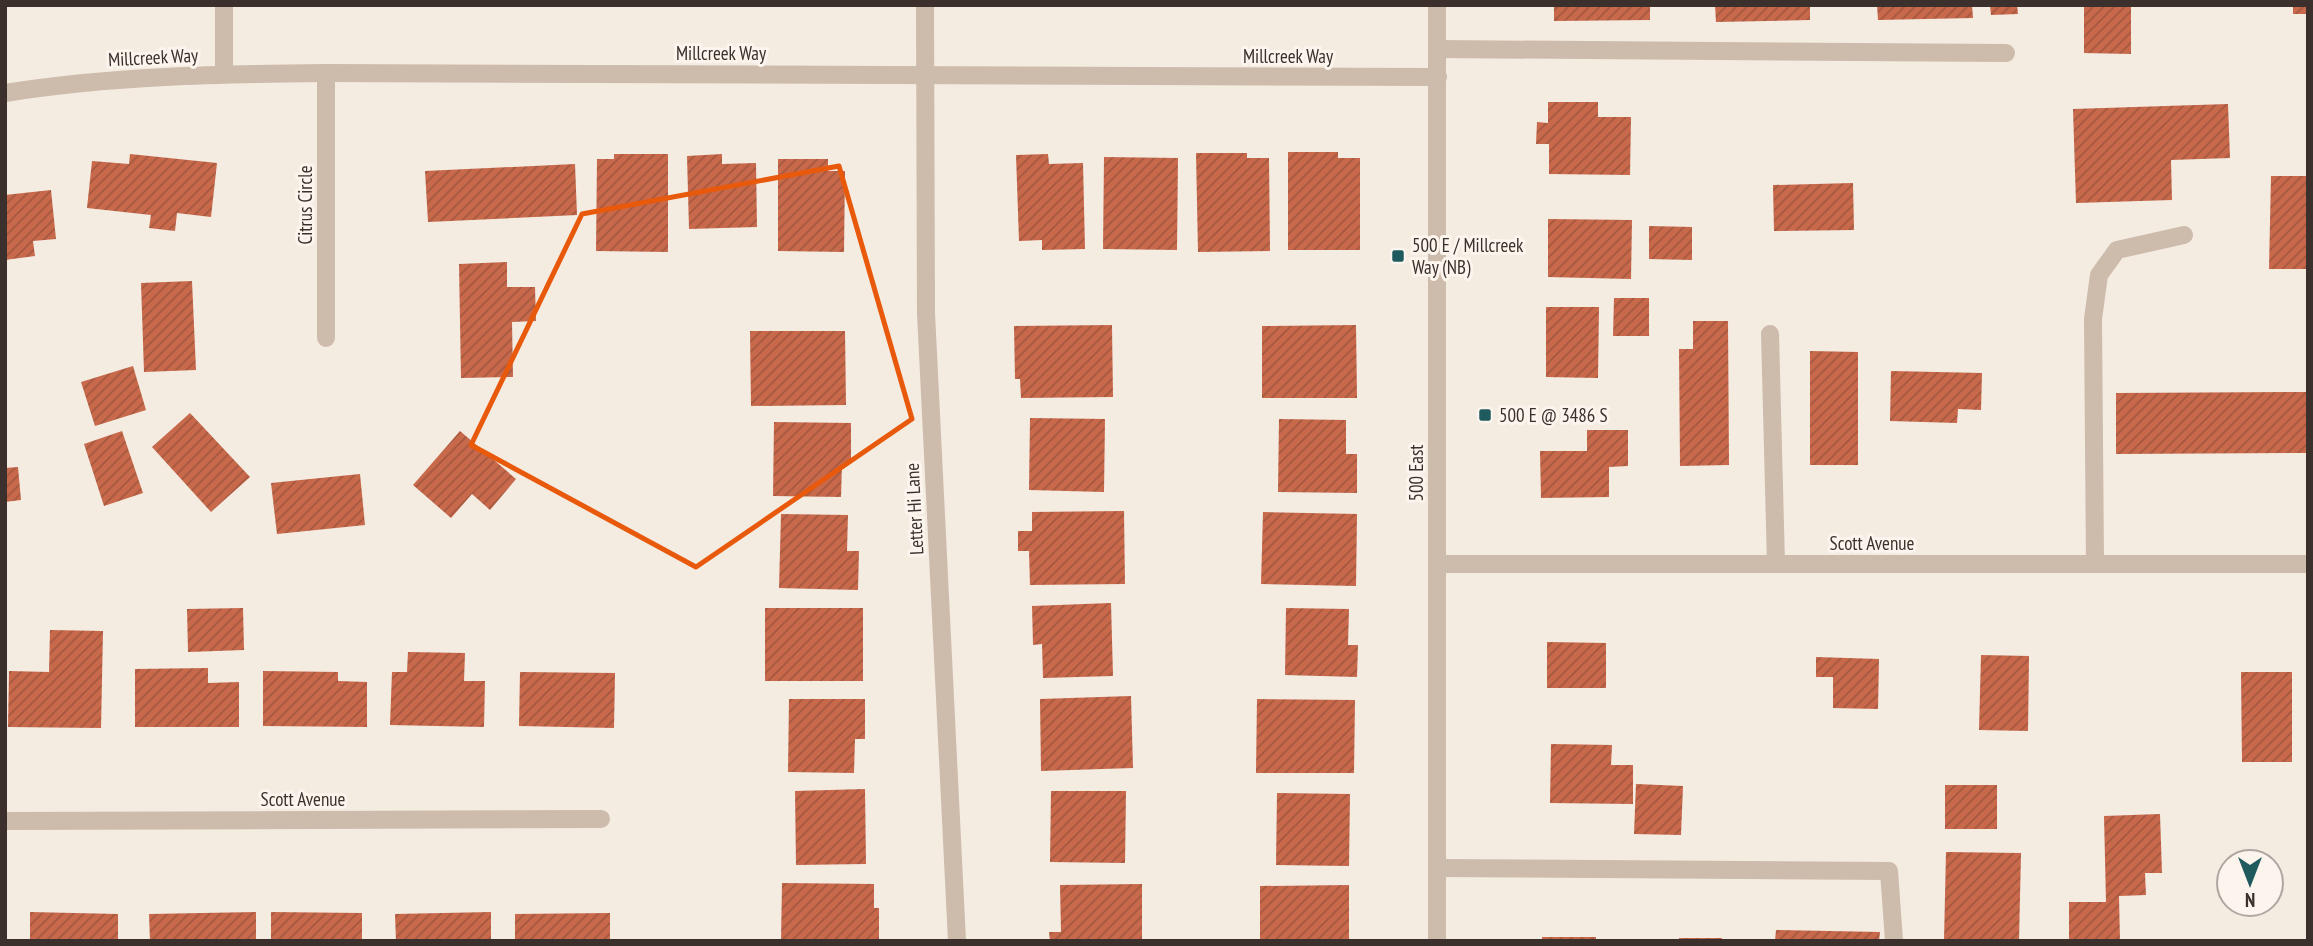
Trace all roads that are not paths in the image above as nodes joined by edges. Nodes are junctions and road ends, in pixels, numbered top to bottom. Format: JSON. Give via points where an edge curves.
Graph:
{"nodes":[{"id":1,"x":224,"y":5,"type":"edge"},
{"id":2,"x":925,"y":5,"type":"edge"},
{"id":3,"x":1437,"y":5,"type":"edge"},
{"id":4,"x":1437,"y":49,"type":"junction"},
{"id":5,"x":2006,"y":53,"type":"dead end"},
{"id":6,"x":326,"y":73,"type":"junction"},
{"id":7,"x":224,"y":74,"type":"junction"},
{"id":8,"x":925,"y":74,"type":"junction"},
{"id":9,"x":1438,"y":77,"type":"junction"},
{"id":10,"x":5,"y":93,"type":"edge"},
{"id":11,"x":2184,"y":235,"type":"dead end"},
{"id":12,"x":1770,"y":334,"type":"dead end"},
{"id":13,"x":326,"y":338,"type":"dead end"},
{"id":14,"x":1437,"y":564,"type":"junction"},
{"id":15,"x":1776,"y":564,"type":"junction"},
{"id":16,"x":2095,"y":564,"type":"junction"},
{"id":17,"x":2308,"y":564,"type":"edge"},
{"id":18,"x":601,"y":819,"type":"dead end"},
{"id":19,"x":5,"y":821,"type":"edge"},
{"id":20,"x":1437,"y":868,"type":"junction"},
{"id":21,"x":957,"y":941,"type":"edge"},
{"id":22,"x":1437,"y":941,"type":"edge"},
{"id":23,"x":1895,"y":941,"type":"edge"}],
"edges":[{"from":1,"to":7,"type":"street"},
{"from":2,"to":8,"type":"street","name":"Letter Hi Lane"},
{"from":3,"to":4,"type":"street","name":"500 East"},
{"from":4,"to":5,"type":"street"},
{"from":4,"to":9,"type":"street","name":"500 East"},
{"from":6,"to":7,"type":"street","name":"Millcreek Way"},
{"from":6,"to":8,"type":"street","name":"Millcreek Way"},
{"from":6,"to":13,"type":"street","name":"Citrus Circle"},
{"from":7,"to":10,"type":"street","name":"Millcreek Way","via":[[66,83]]},
{"from":8,"to":9,"type":"street","name":"Millcreek Way"},
{"from":8,"to":21,"type":"street","name":"Letter Hi Lane","via":[[926,313]]},
{"from":9,"to":14,"type":"street","name":"500 East"},
{"from":11,"to":16,"type":"street","via":[[2117,250],[2099,275],[2093,319]]},
{"from":12,"to":15,"type":"street"},
{"from":14,"to":15,"type":"street","name":"Scott Avenue"},
{"from":14,"to":20,"type":"street","name":"500 East"},
{"from":15,"to":16,"type":"street","name":"Scott Avenue"},
{"from":16,"to":17,"type":"street","name":"Scott Avenue"},
{"from":18,"to":19,"type":"street","name":"Scott Avenue"},
{"from":20,"to":22,"type":"street","name":"500 East"},
{"from":20,"to":23,"type":"street","via":[[1889,872]]}]}
